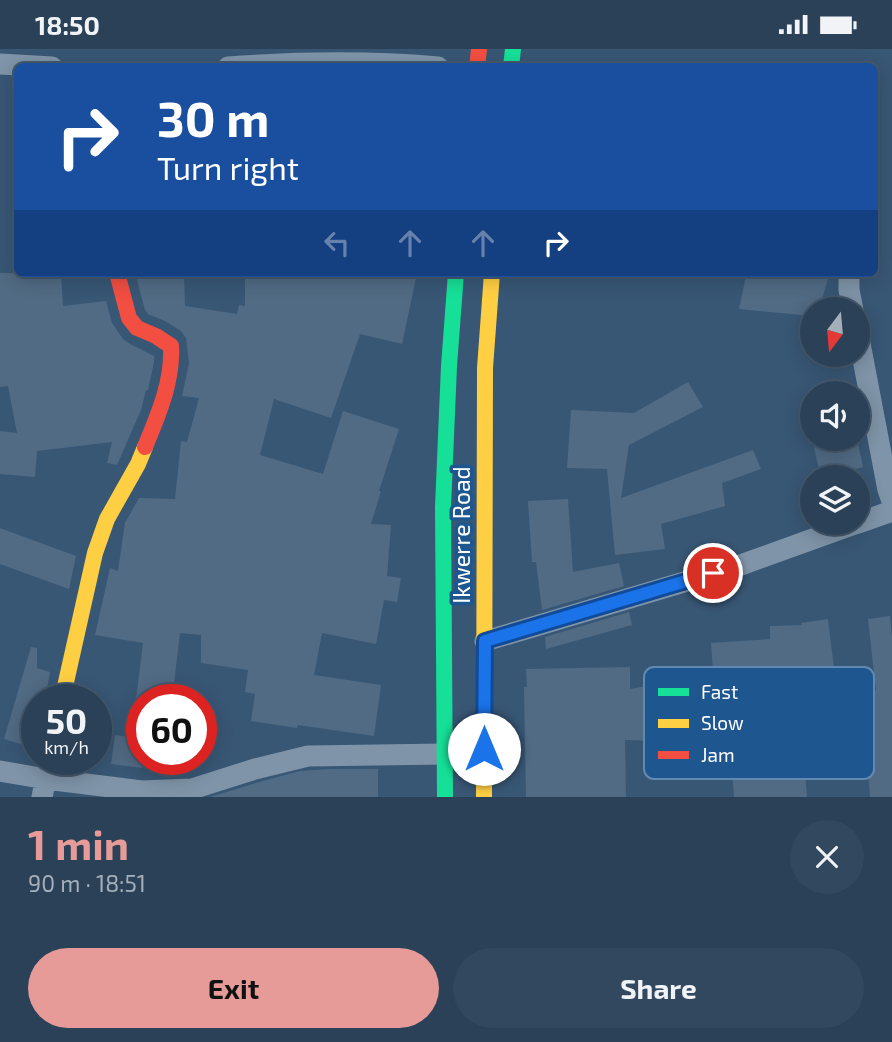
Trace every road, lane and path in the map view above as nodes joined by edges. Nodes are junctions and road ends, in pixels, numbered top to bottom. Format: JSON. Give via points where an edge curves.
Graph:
{"nodes":[{"id":1,"x":118,"y":277,"type":"edge"},
{"id":2,"x":456,"y":277,"type":"edge"},
{"id":3,"x":492,"y":277,"type":"edge"},
{"id":4,"x":849,"y":277,"type":"edge"},
{"id":5,"x":850,"y":297,"type":"edge"},
{"id":6,"x":864,"y":367,"type":"edge"},
{"id":7,"x":892,"y":501,"type":"edge"},
{"id":8,"x":892,"y":511,"type":"edge"},
{"id":9,"x":870,"y":519,"type":"edge"},
{"id":10,"x":824,"y":535,"type":"edge"},
{"id":11,"x":485,"y":641,"type":"junction"},
{"id":12,"x":66,"y":684,"type":"edge"},
{"id":13,"x":445,"y":754,"type":"junction"},
{"id":14,"x":0,"y":771,"type":"edge"},
{"id":15,"x":46,"y":779,"type":"edge"},
{"id":16,"x":445,"y":797,"type":"edge"},
{"id":17,"x":484,"y":797,"type":"edge"}],
"edges":[{"from":1,"to":12,"type":"main road","via":[[129,318],[136,328],[171,346],[172,364],[163,403],[95,554]]},
{"from":2,"to":13,"type":"main road","via":[[443,507]]},
{"from":3,"to":11,"type":"main road","name":"Ikwerre Road","via":[[485,367]]},
{"from":4,"to":5,"type":"street"},
{"from":6,"to":7,"type":"street"},
{"from":8,"to":9,"type":"street"},
{"from":10,"to":11,"type":"street","via":[[738,566]]},
{"from":11,"to":17,"type":"main road","name":"Ikwerre Road"},
{"from":13,"to":15,"type":"street","via":[[308,755],[192,789],[142,791]]},
{"from":13,"to":16,"type":"main road"},
{"from":14,"to":15,"type":"street"}]}
